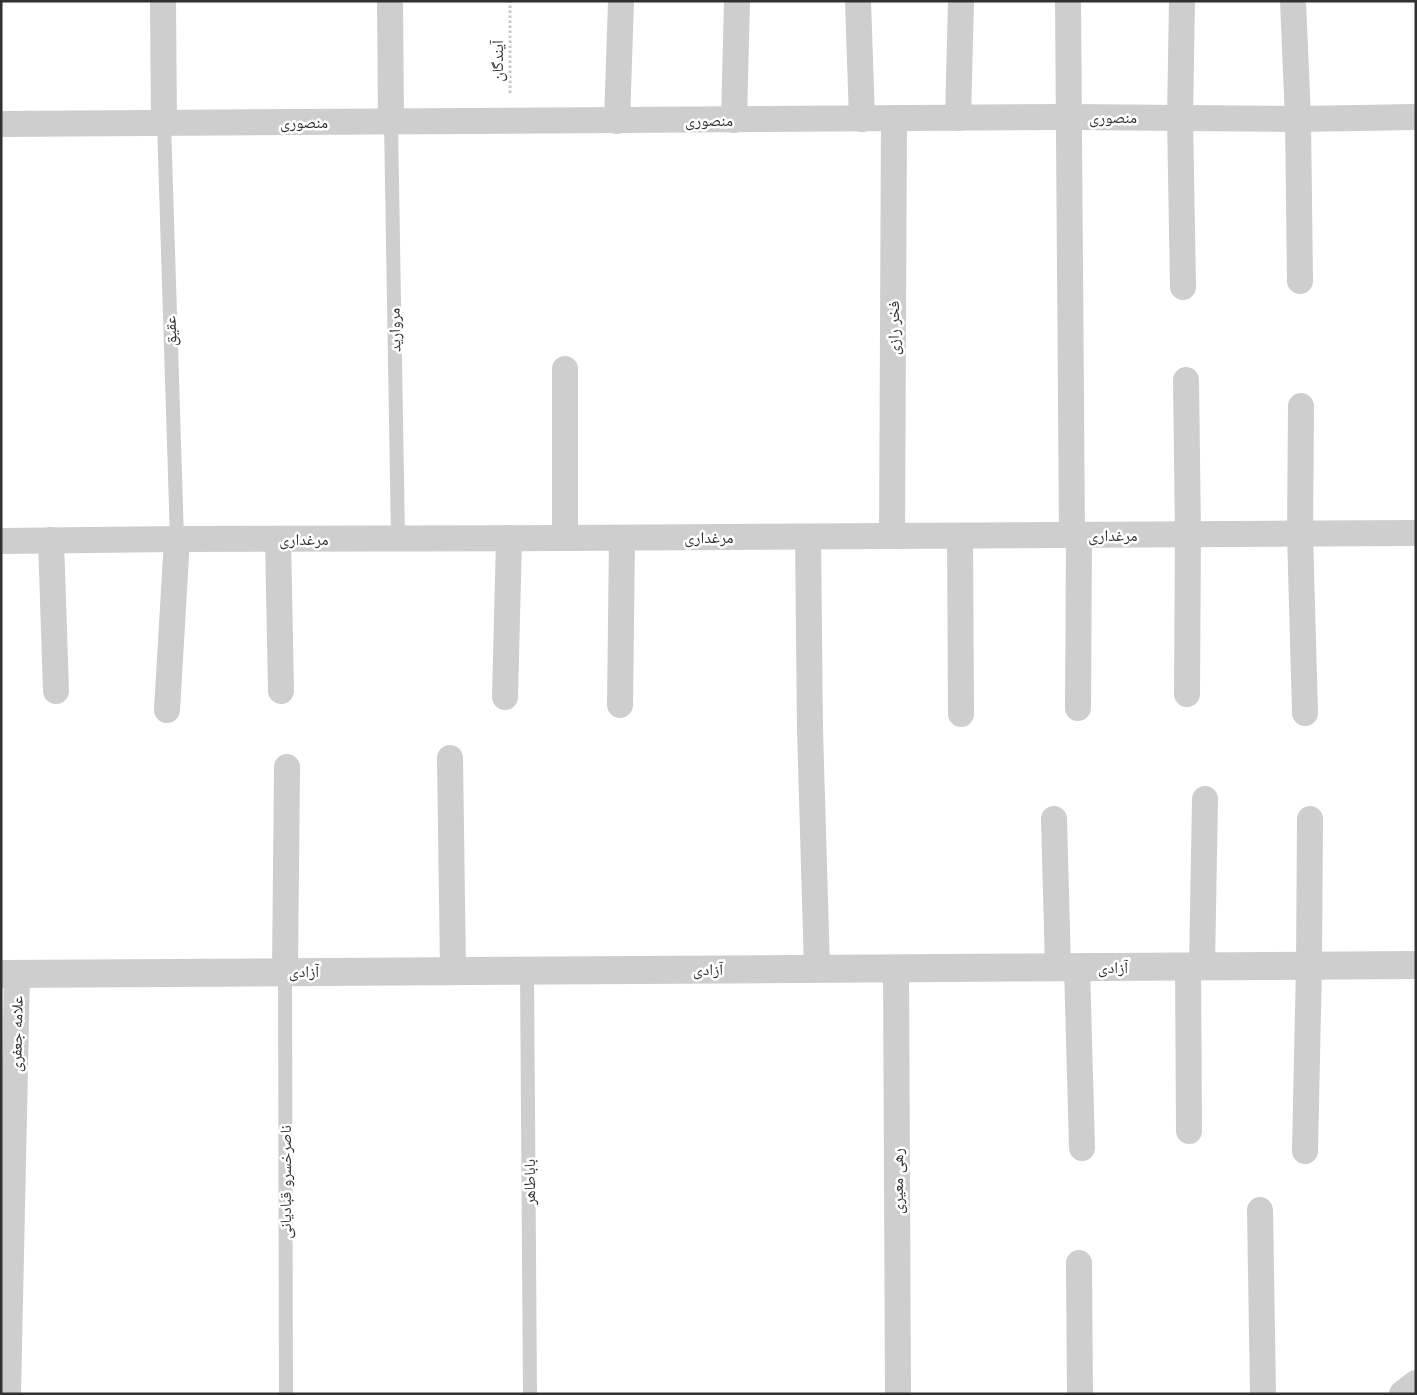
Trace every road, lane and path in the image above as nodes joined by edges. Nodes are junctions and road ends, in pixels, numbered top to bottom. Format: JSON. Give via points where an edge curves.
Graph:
{"nodes":[{"id":1,"x":163,"y":1,"type":"edge"},
{"id":2,"x":390,"y":1,"type":"edge"},
{"id":3,"x":510,"y":1,"type":"edge"},
{"id":4,"x":621,"y":1,"type":"edge"},
{"id":5,"x":737,"y":1,"type":"edge"},
{"id":6,"x":858,"y":1,"type":"edge"},
{"id":7,"x":961,"y":1,"type":"edge"},
{"id":8,"x":1068,"y":1,"type":"edge"},
{"id":9,"x":1182,"y":1,"type":"edge"},
{"id":10,"x":1293,"y":1,"type":"edge"},
{"id":11,"x":1068,"y":117,"type":"junction"},
{"id":12,"x":1416,"y":117,"type":"edge"},
{"id":13,"x":958,"y":118,"type":"junction"},
{"id":14,"x":1180,"y":118,"type":"junction"},
{"id":15,"x":862,"y":119,"type":"junction"},
{"id":16,"x":894,"y":119,"type":"junction"},
{"id":17,"x":1298,"y":119,"type":"junction"},
{"id":18,"x":617,"y":120,"type":"junction"},
{"id":19,"x":734,"y":120,"type":"junction"},
{"id":20,"x":510,"y":121,"type":"junction"},
{"id":21,"x":391,"y":122,"type":"junction"},
{"id":22,"x":164,"y":123,"type":"junction"},
{"id":23,"x":1,"y":124,"type":"edge"},
{"id":24,"x":1300,"y":281,"type":"dead end"},
{"id":25,"x":1183,"y":286,"type":"dead end"},
{"id":26,"x":565,"y":369,"type":"dead end"},
{"id":27,"x":1186,"y":380,"type":"dead end"},
{"id":28,"x":1301,"y":406,"type":"dead end"},
{"id":29,"x":1416,"y":533,"type":"edge"},
{"id":30,"x":1188,"y":534,"type":"junction"},
{"id":31,"x":1300,"y":534,"type":"junction"},
{"id":32,"x":1075,"y":535,"type":"junction"},
{"id":33,"x":892,"y":536,"type":"junction"},
{"id":34,"x":960,"y":536,"type":"junction"},
{"id":35,"x":808,"y":537,"type":"junction"},
{"id":36,"x":508,"y":538,"type":"junction"},
{"id":37,"x":565,"y":538,"type":"junction"},
{"id":38,"x":622,"y":538,"type":"junction"},
{"id":39,"x":177,"y":539,"type":"junction"},
{"id":40,"x":278,"y":539,"type":"junction"},
{"id":41,"x":398,"y":539,"type":"junction"},
{"id":42,"x":51,"y":540,"type":"junction"},
{"id":43,"x":1,"y":541,"type":"edge"},
{"id":44,"x":56,"y":691,"type":"dead end"},
{"id":45,"x":281,"y":691,"type":"dead end"},
{"id":46,"x":1186,"y":694,"type":"dead end"},
{"id":47,"x":505,"y":696,"type":"dead end"},
{"id":48,"x":620,"y":705,"type":"dead end"},
{"id":49,"x":1078,"y":708,"type":"dead end"},
{"id":50,"x":167,"y":710,"type":"dead end"},
{"id":51,"x":1305,"y":713,"type":"dead end"},
{"id":52,"x":961,"y":714,"type":"dead end"},
{"id":53,"x":450,"y":758,"type":"dead end"},
{"id":54,"x":287,"y":767,"type":"dead end"},
{"id":55,"x":1205,"y":799,"type":"dead end"},
{"id":56,"x":1054,"y":819,"type":"dead end"},
{"id":57,"x":1310,"y":819,"type":"dead end"},
{"id":58,"x":1416,"y":965,"type":"edge"},
{"id":59,"x":1195,"y":966,"type":"junction"},
{"id":60,"x":1309,"y":966,"type":"junction"},
{"id":61,"x":1067,"y":967,"type":"junction"},
{"id":62,"x":817,"y":968,"type":"junction"},
{"id":63,"x":896,"y":968,"type":"junction"},
{"id":64,"x":527,"y":970,"type":"junction"},
{"id":65,"x":285,"y":971,"type":"junction"},
{"id":66,"x":453,"y":971,"type":"junction"},
{"id":67,"x":9,"y":974,"type":"edge"},
{"id":68,"x":1189,"y":1131,"type":"dead end"},
{"id":69,"x":1082,"y":1148,"type":"dead end"},
{"id":70,"x":1305,"y":1151,"type":"dead end"},
{"id":71,"x":1260,"y":1210,"type":"dead end"},
{"id":72,"x":1079,"y":1263,"type":"dead end"},
{"id":73,"x":1416,"y":1384,"type":"edge"},
{"id":74,"x":8,"y":1394,"type":"edge"},
{"id":75,"x":286,"y":1394,"type":"edge"},
{"id":76,"x":530,"y":1394,"type":"edge"},
{"id":77,"x":898,"y":1394,"type":"edge"},
{"id":78,"x":1080,"y":1394,"type":"edge"},
{"id":79,"x":1263,"y":1394,"type":"edge"},
{"id":80,"x":1404,"y":1394,"type":"edge"}],
"edges":[{"from":1,"to":22,"type":"street"},
{"from":2,"to":21,"type":"street"},
{"from":3,"to":20,"type":"path","name":"آیندگان"},
{"from":4,"to":18,"type":"street"},
{"from":5,"to":19,"type":"street"},
{"from":6,"to":15,"type":"street"},
{"from":7,"to":13,"type":"street"},
{"from":8,"to":11,"type":"street"},
{"from":9,"to":14,"type":"street"},
{"from":10,"to":17,"type":"street"},
{"from":11,"to":13,"type":"street","name":"منصوری"},
{"from":11,"to":14,"type":"street","name":"منصوری"},
{"from":11,"to":32,"type":"street"},
{"from":12,"to":17,"type":"street","name":"منصوری"},
{"from":13,"to":16,"type":"street","name":"منصوری"},
{"from":14,"to":17,"type":"street","name":"منصوری"},
{"from":14,"to":25,"type":"street"},
{"from":15,"to":16,"type":"street","name":"منصوری"},
{"from":15,"to":19,"type":"street","name":"منصوری"},
{"from":16,"to":33,"type":"street","name":"فخر رازی"},
{"from":17,"to":24,"type":"street"},
{"from":18,"to":19,"type":"street","name":"منصوری"},
{"from":18,"to":20,"type":"street","name":"منصوری"},
{"from":20,"to":21,"type":"street","name":"منصوری"},
{"from":21,"to":22,"type":"street","name":"منصوری"},
{"from":21,"to":41,"type":"lane","name":"مروارید"},
{"from":22,"to":23,"type":"street","name":"منصوری"},
{"from":22,"to":39,"type":"lane","name":"عقیق"},
{"from":26,"to":37,"type":"street"},
{"from":27,"to":30,"type":"street"},
{"from":28,"to":31,"type":"street"},
{"from":29,"to":31,"type":"street","name":"مرغداری"},
{"from":30,"to":31,"type":"street","name":"مرغداری"},
{"from":30,"to":32,"type":"street","name":"مرغداری"},
{"from":30,"to":46,"type":"street"},
{"from":31,"to":51,"type":"street"},
{"from":32,"to":34,"type":"street","name":"مرغداری"},
{"from":32,"to":49,"type":"street"},
{"from":33,"to":34,"type":"street","name":"مرغداری"},
{"from":33,"to":35,"type":"street","name":"مرغداری"},
{"from":34,"to":52,"type":"street"},
{"from":35,"to":38,"type":"street","name":"مرغداری"},
{"from":35,"to":62,"type":"street"},
{"from":36,"to":37,"type":"street","name":"مرغداری"},
{"from":36,"to":41,"type":"street","name":"مرغداری"},
{"from":36,"to":47,"type":"street"},
{"from":37,"to":38,"type":"street","name":"مرغداری"},
{"from":38,"to":48,"type":"street"},
{"from":39,"to":40,"type":"street","name":"مرغداری"},
{"from":39,"to":42,"type":"street","name":"مرغداری"},
{"from":39,"to":50,"type":"street"},
{"from":40,"to":41,"type":"street","name":"مرغداری"},
{"from":40,"to":45,"type":"street"},
{"from":42,"to":43,"type":"street","name":"مرغداری"},
{"from":42,"to":44,"type":"street"},
{"from":53,"to":66,"type":"street"},
{"from":54,"to":65,"type":"street"},
{"from":55,"to":59,"type":"street"},
{"from":56,"to":61,"type":"street"},
{"from":57,"to":60,"type":"street"},
{"from":58,"to":60,"type":"street","name":"آزادی"},
{"from":59,"to":60,"type":"street","name":"آزادی"},
{"from":59,"to":61,"type":"street","name":"آزادی"},
{"from":59,"to":68,"type":"street"},
{"from":60,"to":70,"type":"street"},
{"from":61,"to":63,"type":"street","name":"آزادی"},
{"from":61,"to":69,"type":"street"},
{"from":62,"to":63,"type":"street","name":"آزادی"},
{"from":62,"to":64,"type":"street","name":"آزادی"},
{"from":63,"to":77,"type":"street","name":"رهی معیری"},
{"from":64,"to":66,"type":"street","name":"آزادی"},
{"from":64,"to":76,"type":"lane","name":"باباطاهر"},
{"from":65,"to":66,"type":"street","name":"آزادی"},
{"from":65,"to":67,"type":"street","name":"آزادی"},
{"from":65,"to":75,"type":"lane","name":"ناصرخسرو قبادیانی"},
{"from":67,"to":74,"type":"street","name":"علامه جعفری"},
{"from":71,"to":79,"type":"street"},
{"from":72,"to":78,"type":"street"},
{"from":73,"to":80,"type":"street"}]}
